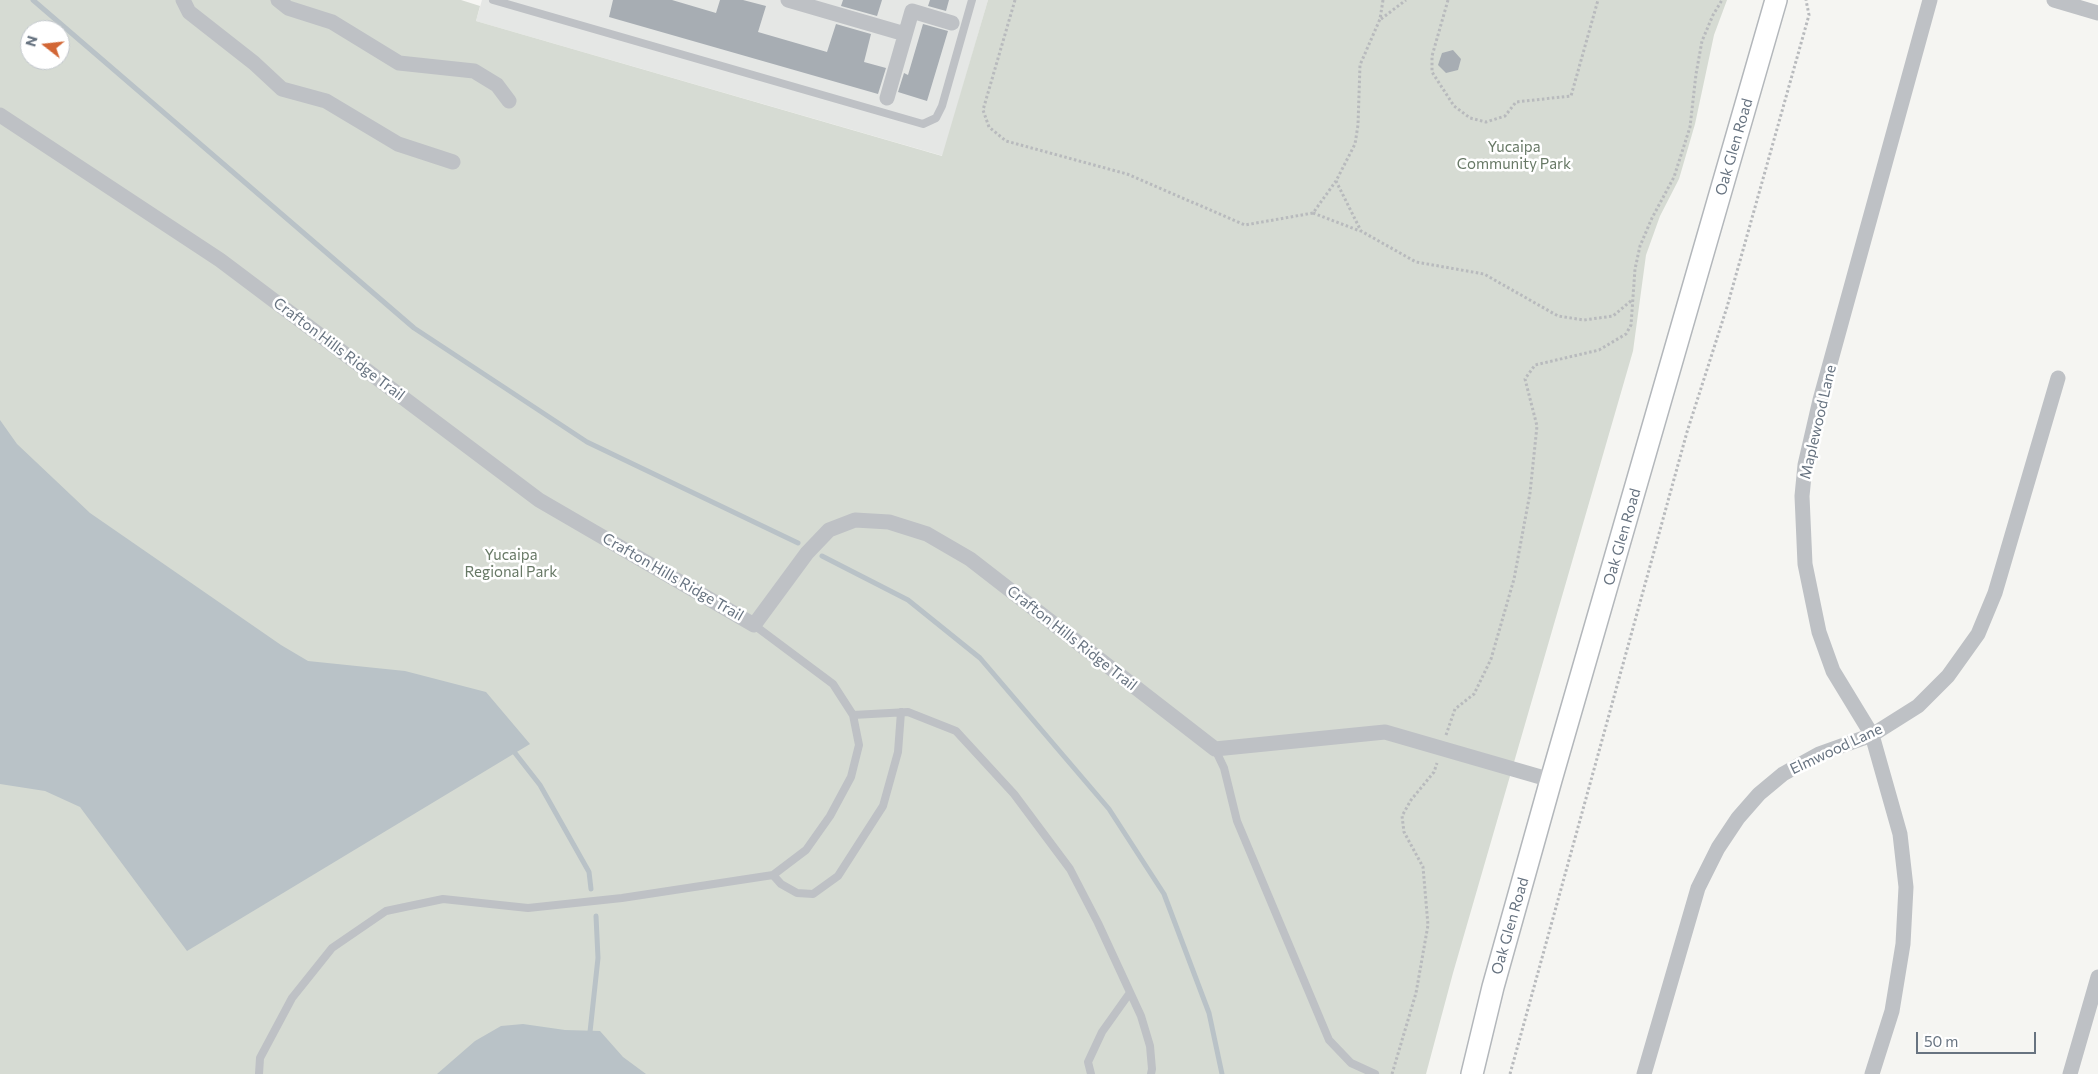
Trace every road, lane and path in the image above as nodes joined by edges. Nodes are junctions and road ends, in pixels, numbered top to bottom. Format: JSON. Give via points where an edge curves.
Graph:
{"nodes":[{"id":1,"x":184,"y":0,"type":"edge"},
{"id":2,"x":278,"y":0,"type":"edge"},
{"id":3,"x":493,"y":0,"type":"edge"},
{"id":4,"x":788,"y":0,"type":"edge"},
{"id":5,"x":972,"y":0,"type":"edge"},
{"id":6,"x":1015,"y":0,"type":"edge"},
{"id":7,"x":1383,"y":0,"type":"edge"},
{"id":8,"x":1406,"y":0,"type":"edge"},
{"id":9,"x":1448,"y":0,"type":"edge"},
{"id":10,"x":1598,"y":0,"type":"edge"},
{"id":11,"x":1722,"y":0,"type":"edge"},
{"id":12,"x":1776,"y":0,"type":"edge"},
{"id":13,"x":1806,"y":0,"type":"edge"},
{"id":14,"x":1930,"y":0,"type":"edge"},
{"id":15,"x":2054,"y":0,"type":"edge"},
{"id":16,"x":804,"y":2,"type":"edge"},
{"id":17,"x":2098,"y":13,"type":"edge"},
{"id":18,"x":1380,"y":19,"type":"junction"},
{"id":19,"x":952,"y":23,"type":"dead end"},
{"id":20,"x":905,"y":34,"type":"junction"},
{"id":21,"x":887,"y":98,"type":"dead end"},
{"id":22,"x":509,"y":101,"type":"dead end"},
{"id":23,"x":0,"y":115,"type":"edge"},
{"id":24,"x":453,"y":162,"type":"dead end"},
{"id":25,"x":1336,"y":182,"type":"junction"},
{"id":26,"x":1314,"y":213,"type":"junction"},
{"id":27,"x":1361,"y":231,"type":"junction"},
{"id":28,"x":1633,"y":299,"type":"junction"},
{"id":29,"x":2058,"y":378,"type":"dead end"},
{"id":30,"x":754,"y":624,"type":"junction"},
{"id":31,"x":901,"y":712,"type":"junction"},
{"id":32,"x":853,"y":715,"type":"junction"},
{"id":33,"x":1872,"y":735,"type":"junction"},
{"id":34,"x":1442,"y":748,"type":"junction"},
{"id":35,"x":1215,"y":749,"type":"junction"},
{"id":36,"x":1551,"y":780,"type":"junction"},
{"id":37,"x":773,"y":875,"type":"junction"},
{"id":38,"x":2098,"y":977,"type":"edge"},
{"id":39,"x":1129,"y":994,"type":"junction"},
{"id":40,"x":259,"y":1074,"type":"edge"},
{"id":41,"x":1091,"y":1074,"type":"edge"},
{"id":42,"x":1151,"y":1074,"type":"edge"},
{"id":43,"x":1374,"y":1074,"type":"edge"},
{"id":44,"x":1392,"y":1074,"type":"edge"},
{"id":45,"x":1472,"y":1074,"type":"edge"},
{"id":46,"x":1510,"y":1074,"type":"edge"},
{"id":47,"x":1644,"y":1074,"type":"edge"},
{"id":48,"x":1872,"y":1074,"type":"edge"},
{"id":49,"x":2070,"y":1074,"type":"edge"}],
"edges":[{"from":1,"to":24,"type":"street","via":[[189,12],[282,89],[326,101],[398,144]]},
{"from":2,"to":22,"type":"street","via":[[288,8],[332,22],[399,63],[474,71],[497,85]]},
{"from":3,"to":5,"type":"lane","via":[[923,124],[932,121],[942,106]]},
{"from":4,"to":16,"type":"street"},
{"from":6,"to":26,"type":"path","via":[[984,110],[989,127],[1006,141],[1127,174],[1245,225]]},
{"from":7,"to":18,"type":"path"},
{"from":8,"to":18,"type":"path"},
{"from":9,"to":10,"type":"path","via":[[1432,56],[1432,72],[1454,106],[1470,118],[1486,122],[1504,116],[1516,102],[1571,96]]},
{"from":11,"to":28,"type":"path","via":[[1702,41],[1690,126],[1674,177],[1640,246]]},
{"from":12,"to":36,"type":"main road","name":"Oak Glen Road"},
{"from":13,"to":46,"type":"path","via":[[1809,15],[1727,307],[1687,432]]},
{"from":14,"to":33,"type":"street","name":"Maplewood Lane","via":[[1805,465],[1804,555],[1819,632],[1833,671]]},
{"from":15,"to":17,"type":"street"},
{"from":16,"to":20,"type":"street"},
{"from":18,"to":25,"type":"path","via":[[1360,66],[1355,144]]},
{"from":19,"to":20,"type":"street","via":[[912,11]]},
{"from":20,"to":21,"type":"street"},
{"from":23,"to":30,"type":"street","name":"Crafton Hills Ridge Trail","via":[[220,260],[539,500]]},
{"from":25,"to":26,"type":"path"},
{"from":25,"to":27,"type":"path"},
{"from":26,"to":27,"type":"path"},
{"from":27,"to":28,"type":"path","via":[[1416,262],[1484,274],[1558,316],[1584,320],[1613,316]]},
{"from":28,"to":34,"type":"path","via":[[1631,325],[1626,334],[1600,350],[1535,365],[1526,379],[1537,426],[1530,493],[1514,579],[1491,659],[1474,694],[1455,709]]},
{"from":29,"to":33,"type":"street","name":"Elmwood Lane","via":[[1995,592],[1978,634],[1948,676],[1918,706]]},
{"from":30,"to":32,"type":"lane","via":[[833,684]]},
{"from":30,"to":35,"type":"street","name":"Crafton Hills Ridge Trail","via":[[807,552],[830,530],[856,520],[889,522],[927,534],[970,559]]},
{"from":31,"to":32,"type":"lane"},
{"from":31,"to":37,"type":"lane","via":[[898,752],[883,806],[838,876],[813,894],[797,893]]},
{"from":31,"to":39,"type":"lane","via":[[956,732],[1014,794],[1070,869]]},
{"from":32,"to":37,"type":"lane","via":[[859,745],[851,777],[830,816],[806,850]]},
{"from":33,"to":47,"type":"street","name":"Elmwood Lane","via":[[1819,754],[1783,774],[1759,794],[1723,840],[1698,888]]},
{"from":33,"to":48,"type":"street","name":"Maplewood Lane","via":[[1900,834],[1906,887],[1903,944],[1892,1011]]},
{"from":34,"to":35,"type":"street","via":[[1385,732]]},
{"from":34,"to":36,"type":"street"},
{"from":34,"to":44,"type":"path","via":[[1434,772],[1402,816],[1404,832],[1423,868],[1428,925],[1416,993]]},
{"from":35,"to":43,"type":"lane","via":[[1224,768],[1237,821],[1329,1040],[1350,1063]]},
{"from":36,"to":45,"type":"main road","name":"Oak Glen Road"},
{"from":37,"to":40,"type":"lane","via":[[622,898],[528,908],[443,899],[386,911],[332,948],[292,998],[260,1058]]},
{"from":38,"to":49,"type":"street"},
{"from":39,"to":41,"type":"lane","via":[[1102,1032],[1088,1062]]},
{"from":39,"to":42,"type":"lane","via":[[1141,1016],[1150,1046]]}]}
